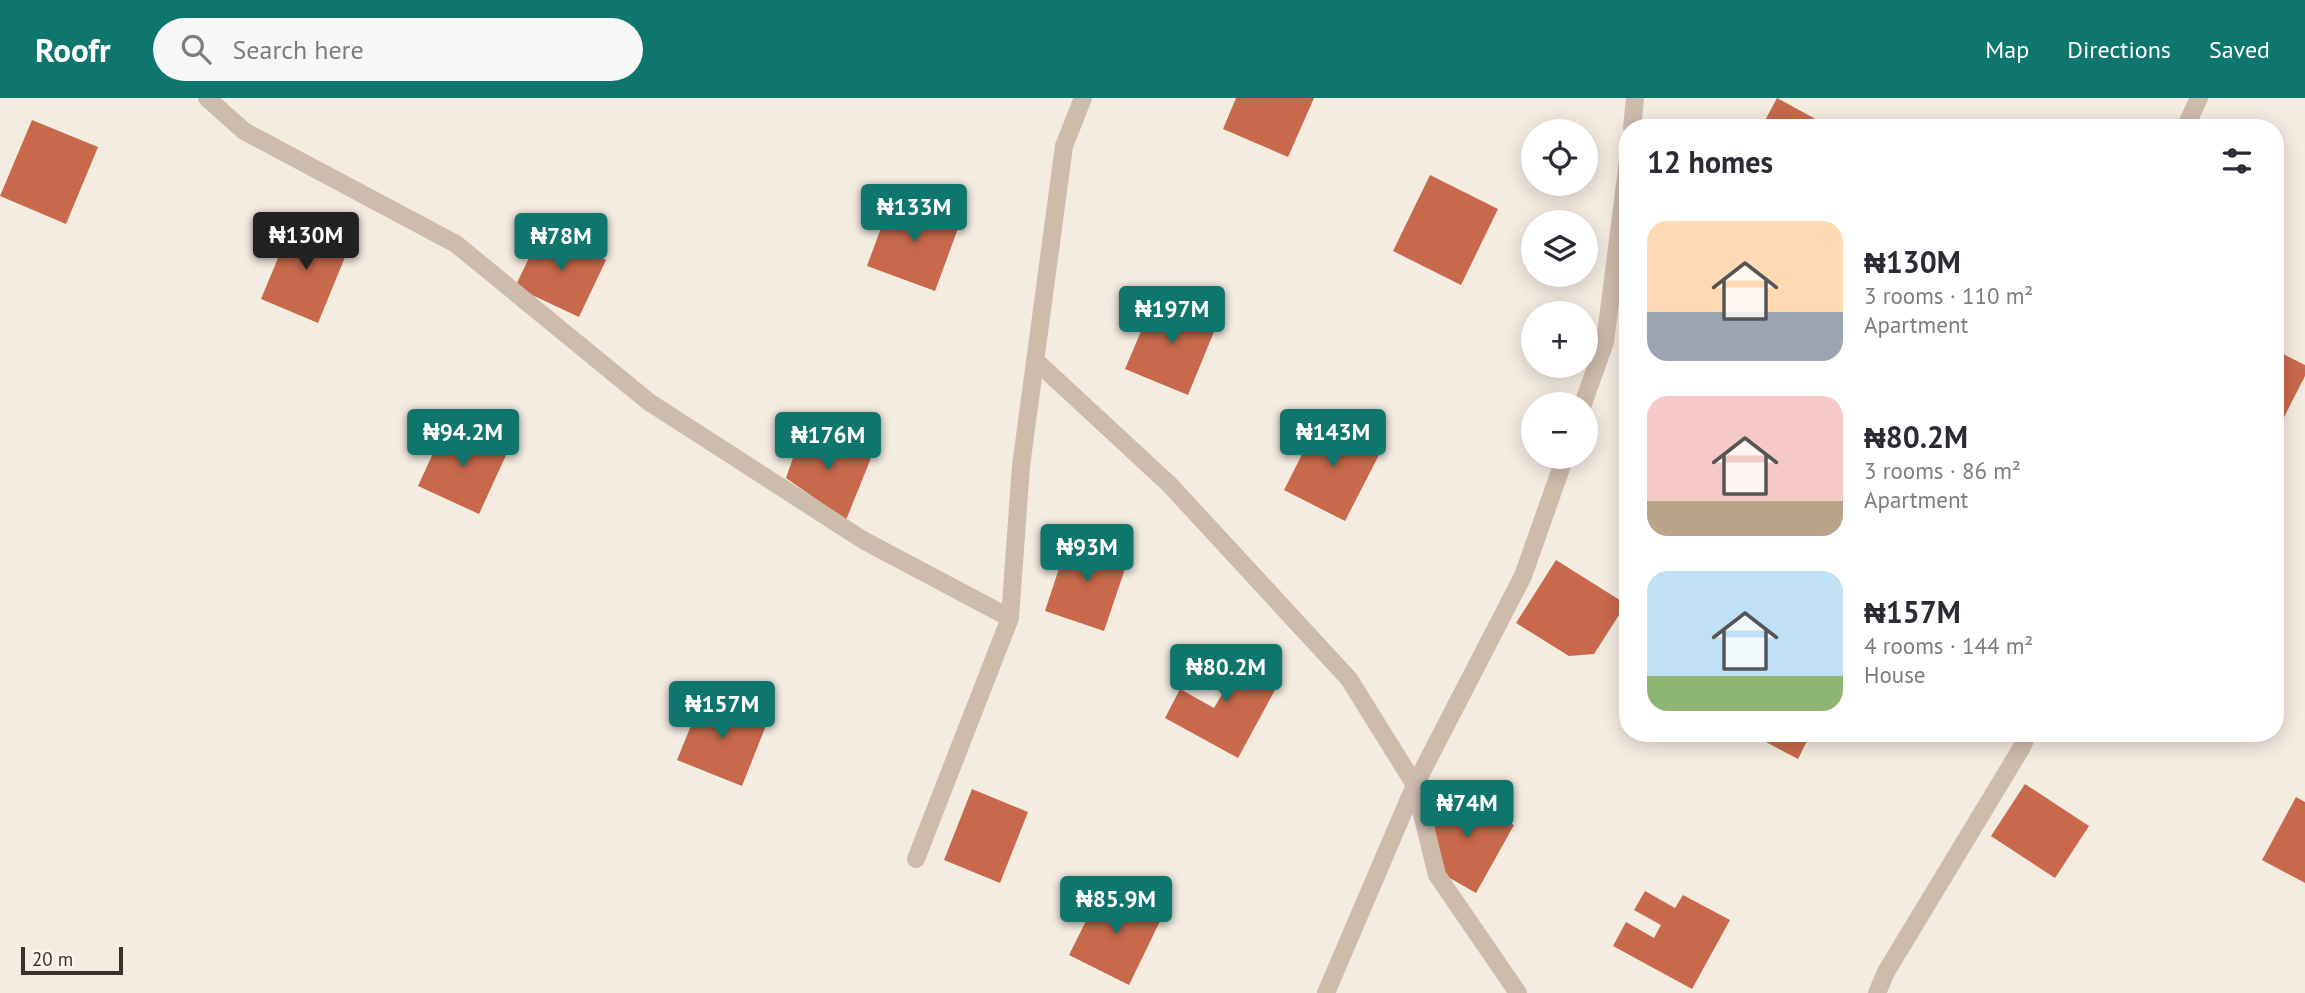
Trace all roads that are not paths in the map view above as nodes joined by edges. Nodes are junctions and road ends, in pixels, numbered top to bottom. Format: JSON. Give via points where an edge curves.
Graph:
{"nodes":[{"id":1,"x":207,"y":98,"type":"edge"},
{"id":2,"x":1083,"y":98,"type":"edge"},
{"id":3,"x":1635,"y":98,"type":"edge"},
{"id":4,"x":2199,"y":98,"type":"edge"},
{"id":5,"x":1633,"y":119,"type":"edge"},
{"id":6,"x":2189,"y":119,"type":"edge"},
{"id":7,"x":1619,"y":232,"type":"edge"},
{"id":8,"x":1035,"y":360,"type":"junction"},
{"id":9,"x":1587,"y":392,"type":"edge"},
{"id":10,"x":1561,"y":469,"type":"edge"},
{"id":11,"x":1010,"y":618,"type":"junction"},
{"id":12,"x":2024,"y":742,"type":"edge"},
{"id":13,"x":1415,"y":785,"type":"junction"},
{"id":14,"x":916,"y":859,"type":"dead end"},
{"id":15,"x":1326,"y":993,"type":"edge"},
{"id":16,"x":1518,"y":993,"type":"edge"},
{"id":17,"x":1877,"y":993,"type":"edge"}],
"edges":[{"from":1,"to":11,"type":"street","via":[[244,131],[456,244],[649,402],[863,540]]},
{"from":2,"to":8,"type":"street","via":[[1064,146]]},
{"from":3,"to":5,"type":"street"},
{"from":4,"to":6,"type":"street"},
{"from":7,"to":9,"type":"street","via":[[1605,342]]},
{"from":8,"to":11,"type":"street","via":[[1021,466]]},
{"from":8,"to":13,"type":"street","via":[[1170,485],[1349,679]]},
{"from":10,"to":13,"type":"street","via":[[1523,576]]},
{"from":11,"to":14,"type":"street"},
{"from":12,"to":17,"type":"street"},
{"from":13,"to":15,"type":"street"},
{"from":13,"to":16,"type":"street","via":[[1437,876]]}]}
